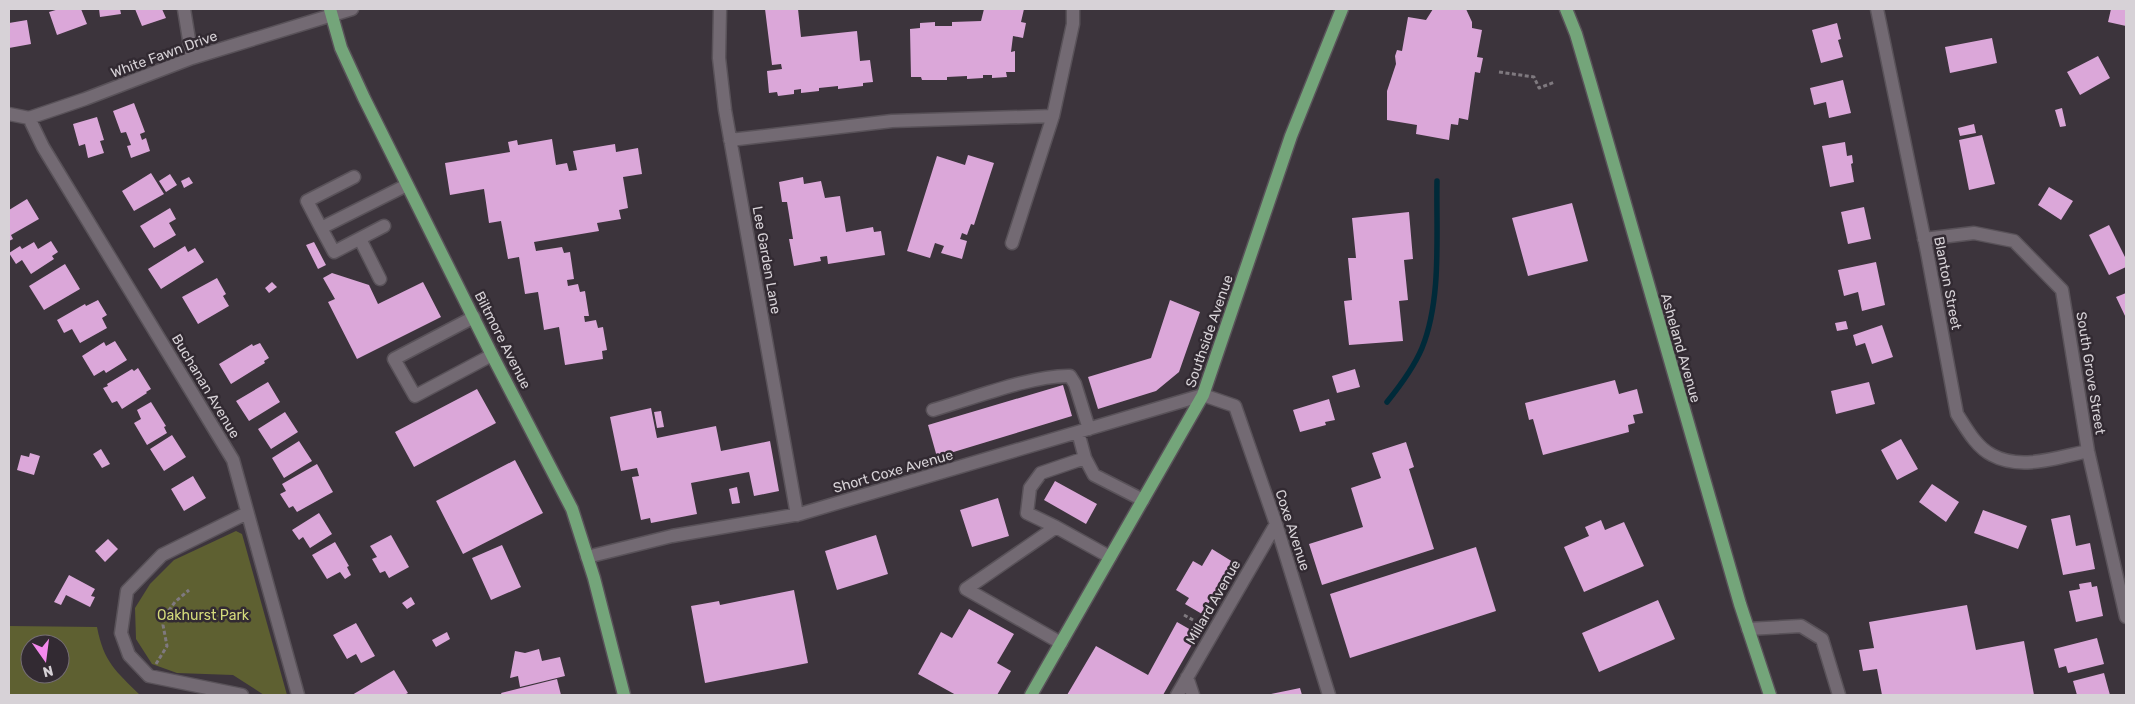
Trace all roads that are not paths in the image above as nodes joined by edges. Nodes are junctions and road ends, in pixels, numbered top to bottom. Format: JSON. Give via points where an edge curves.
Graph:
{"nodes":[{"id":1,"x":184,"y":9,"type":"edge"},
{"id":2,"x":352,"y":9,"type":"edge"},
{"id":3,"x":720,"y":9,"type":"edge"},
{"id":4,"x":1073,"y":9,"type":"edge"},
{"id":5,"x":1342,"y":9,"type":"edge"},
{"id":6,"x":1566,"y":9,"type":"edge"},
{"id":7,"x":1877,"y":9,"type":"edge"},
{"id":8,"x":330,"y":11,"type":"edge"},
{"id":9,"x":192,"y":58,"type":"junction"},
{"id":10,"x":9,"y":114,"type":"edge"},
{"id":11,"x":1053,"y":116,"type":"junction"},
{"id":12,"x":29,"y":118,"type":"junction"},
{"id":13,"x":730,"y":140,"type":"junction"},
{"id":14,"x":354,"y":177,"type":"dead end"},
{"id":15,"x":407,"y":185,"type":"junction"},
{"id":16,"x":384,"y":226,"type":"dead end"},
{"id":17,"x":322,"y":228,"type":"junction"},
{"id":18,"x":360,"y":239,"type":"junction"},
{"id":19,"x":1924,"y":239,"type":"junction"},
{"id":20,"x":1012,"y":243,"type":"dead end"},
{"id":21,"x":380,"y":279,"type":"dead end"},
{"id":22,"x":474,"y":316,"type":"junction"},
{"id":23,"x":492,"y":355,"type":"junction"},
{"id":24,"x":1203,"y":395,"type":"junction"},
{"id":25,"x":933,"y":410,"type":"dead end"},
{"id":26,"x":1083,"y":430,"type":"junction"},
{"id":27,"x":2088,"y":451,"type":"junction"},
{"id":28,"x":1085,"y":458,"type":"junction"},
{"id":29,"x":1143,"y":500,"type":"junction"},
{"id":30,"x":247,"y":513,"type":"junction"},
{"id":31,"x":797,"y":515,"type":"junction"},
{"id":32,"x":1276,"y":524,"type":"junction"},
{"id":33,"x":1056,"y":527,"type":"junction"},
{"id":34,"x":587,"y":558,"type":"junction"},
{"id":35,"x":1110,"y":558,"type":"junction"},
{"id":36,"x":2126,"y":617,"type":"edge"},
{"id":37,"x":1748,"y":629,"type":"junction"},
{"id":38,"x":1061,"y":643,"type":"junction"},
{"id":39,"x":1187,"y":677,"type":"junction"},
{"id":40,"x":242,"y":695,"type":"edge"},
{"id":41,"x":298,"y":695,"type":"edge"},
{"id":42,"x":624,"y":695,"type":"edge"},
{"id":43,"x":1031,"y":695,"type":"edge"},
{"id":44,"x":1177,"y":695,"type":"edge"},
{"id":45,"x":1193,"y":695,"type":"edge"},
{"id":46,"x":1330,"y":695,"type":"edge"},
{"id":47,"x":1770,"y":695,"type":"edge"},
{"id":48,"x":1839,"y":695,"type":"edge"}],
"edges":[{"from":1,"to":9,"type":"street"},
{"from":2,"to":8,"type":"street","name":"White Fawn Drive"},
{"from":3,"to":13,"type":"street","name":"Lee Garden Lane","via":[[719,58]]},
{"from":4,"to":11,"type":"street","via":[[1073,24]]},
{"from":5,"to":24,"type":"main road","name":"Southside Avenue","via":[[1291,136]]},
{"from":6,"to":37,"type":"main road","name":"Asheland Avenue","via":[[1581,51]]},
{"from":7,"to":19,"type":"street","name":"Blanton Street"},
{"from":8,"to":9,"type":"street","name":"White Fawn Drive"},
{"from":8,"to":15,"type":"main road","name":"Biltmore Avenue","via":[[341,48]]},
{"from":9,"to":12,"type":"street","name":"White Fawn Drive"},
{"from":10,"to":12,"type":"street"},
{"from":11,"to":13,"type":"street","via":[[892,121]]},
{"from":11,"to":20,"type":"street"},
{"from":12,"to":30,"type":"street","name":"Buchanan Avenue","via":[[43,147],[233,460]]},
{"from":13,"to":31,"type":"street","name":"Lee Garden Lane"},
{"from":14,"to":17,"type":"street","via":[[307,201]]},
{"from":15,"to":17,"type":"street"},
{"from":15,"to":22,"type":"main road","name":"Biltmore Avenue"},
{"from":16,"to":18,"type":"street"},
{"from":17,"to":18,"type":"street","via":[[334,252]]},
{"from":18,"to":21,"type":"street"},
{"from":19,"to":27,"type":"street","name":"South Grove Street","via":[[1974,233],[2014,240],[2062,290]]},
{"from":19,"to":27,"type":"street","name":"Blanton Street","via":[[1957,414],[1971,435],[1992,456],[2026,463]]},
{"from":22,"to":23,"type":"main road","name":"Biltmore Avenue"},
{"from":22,"to":23,"type":"street","via":[[394,359],[414,396]]},
{"from":23,"to":34,"type":"main road","name":"Biltmore Avenue","via":[[572,510]]},
{"from":24,"to":26,"type":"street","name":"Short Coxe Avenue"},
{"from":24,"to":29,"type":"main road","name":"Southside Avenue"},
{"from":24,"to":32,"type":"street","name":"Coxe Avenue","via":[[1235,406]]},
{"from":25,"to":26,"type":"street","via":[[1036,380],[1070,376],[1075,384]]},
{"from":26,"to":28,"type":"street"},
{"from":26,"to":31,"type":"street","name":"Short Coxe Avenue"},
{"from":27,"to":36,"type":"street","name":"South Grove Street"},
{"from":28,"to":29,"type":"street","via":[[1094,475]]},
{"from":28,"to":33,"type":"street","via":[[1041,473],[1030,488],[1028,513]]},
{"from":29,"to":35,"type":"main road","name":"Southside Avenue"},
{"from":30,"to":40,"type":"street","via":[[162,554],[127,591],[121,633],[129,655],[149,676]]},
{"from":30,"to":41,"type":"street","name":"Buchanan Avenue"},
{"from":31,"to":34,"type":"street","name":"Short Coxe Avenue","via":[[672,536]]},
{"from":32,"to":39,"type":"street","name":"Millard Avenue"},
{"from":32,"to":46,"type":"street","name":"Coxe Avenue"},
{"from":33,"to":35,"type":"street"},
{"from":33,"to":38,"type":"street","via":[[966,589]]},
{"from":34,"to":42,"type":"main road","name":"Biltmore Avenue"},
{"from":35,"to":38,"type":"main road","name":"Southside Avenue"},
{"from":37,"to":47,"type":"main road","name":"Asheland Avenue"},
{"from":37,"to":48,"type":"street","via":[[1801,626],[1822,639]]},
{"from":38,"to":43,"type":"main road","name":"Southside Avenue"},
{"from":39,"to":44,"type":"street","name":"Millard Avenue"},
{"from":39,"to":45,"type":"street"}]}
